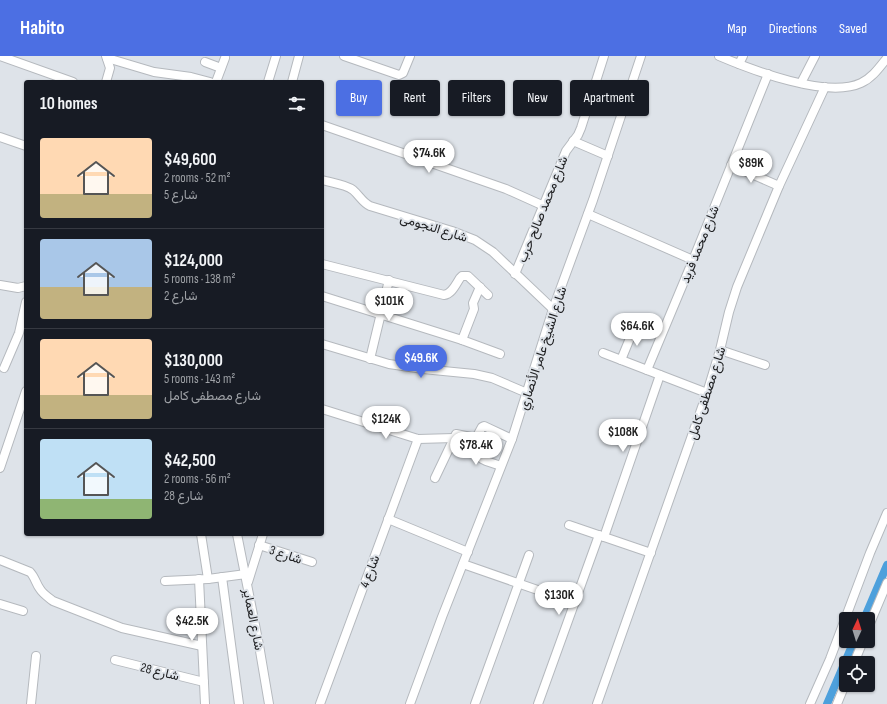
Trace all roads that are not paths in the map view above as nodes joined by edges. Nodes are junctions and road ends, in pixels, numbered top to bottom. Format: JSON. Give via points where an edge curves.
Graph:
{"nodes":[{"id":1,"x":0,"y":56,"type":"edge"},
{"id":2,"x":276,"y":56,"type":"edge"},
{"id":3,"x":299,"y":56,"type":"edge"},
{"id":4,"x":344,"y":56,"type":"edge"},
{"id":5,"x":410,"y":56,"type":"edge"},
{"id":6,"x":604,"y":56,"type":"edge"},
{"id":7,"x":641,"y":56,"type":"edge"},
{"id":8,"x":719,"y":56,"type":"edge"},
{"id":9,"x":743,"y":56,"type":"edge"},
{"id":10,"x":815,"y":56,"type":"edge"},
{"id":11,"x":107,"y":57,"type":"edge"},
{"id":12,"x":887,"y":57,"type":"edge"},
{"id":13,"x":225,"y":58,"type":"dead end"},
{"id":14,"x":205,"y":62,"type":"dead end"},
{"id":15,"x":739,"y":64,"type":"junction"},
{"id":16,"x":221,"y":68,"type":"junction"},
{"id":17,"x":768,"y":74,"type":"junction"},
{"id":18,"x":67,"y":80,"type":"edge"},
{"id":19,"x":107,"y":80,"type":"edge"},
{"id":20,"x":202,"y":80,"type":"edge"},
{"id":21,"x":217,"y":80,"type":"edge"},
{"id":22,"x":269,"y":80,"type":"edge"},
{"id":23,"x":293,"y":80,"type":"edge"},
{"id":24,"x":801,"y":83,"type":"junction"},
{"id":25,"x":825,"y":87,"type":"junction"},
{"id":26,"x":324,"y":126,"type":"edge"},
{"id":27,"x":0,"y":137,"type":"edge"},
{"id":28,"x":573,"y":141,"type":"junction"},
{"id":29,"x":24,"y":145,"type":"edge"},
{"id":30,"x":608,"y":156,"type":"junction"},
{"id":31,"x":731,"y":164,"type":"junction"},
{"id":32,"x":324,"y":181,"type":"edge"},
{"id":33,"x":779,"y":186,"type":"junction"},
{"id":34,"x":544,"y":206,"type":"junction"},
{"id":35,"x":588,"y":214,"type":"junction"},
{"id":36,"x":693,"y":260,"type":"junction"},
{"id":37,"x":324,"y":264,"type":"edge"},
{"id":38,"x":515,"y":274,"type":"junction"},
{"id":39,"x":389,"y":280,"type":"junction"},
{"id":40,"x":0,"y":285,"type":"edge"},
{"id":41,"x":24,"y":286,"type":"edge"},
{"id":42,"x":480,"y":287,"type":"junction"},
{"id":43,"x":488,"y":295,"type":"dead end"},
{"id":44,"x":324,"y":297,"type":"edge"},
{"id":45,"x":553,"y":309,"type":"junction"},
{"id":46,"x":24,"y":311,"type":"edge"},
{"id":47,"x":380,"y":314,"type":"junction"},
{"id":48,"x":635,"y":326,"type":"dead end"},
{"id":49,"x":462,"y":340,"type":"junction"},
{"id":50,"x":324,"y":345,"type":"edge"},
{"id":51,"x":720,"y":350,"type":"junction"},
{"id":52,"x":603,"y":353,"type":"dead end"},
{"id":53,"x":500,"y":354,"type":"dead end"},
{"id":54,"x":370,"y":359,"type":"junction"},
{"id":55,"x":621,"y":360,"type":"junction"},
{"id":56,"x":765,"y":365,"type":"dead end"},
{"id":57,"x":4,"y":368,"type":"dead end"},
{"id":58,"x":647,"y":370,"type":"junction"},
{"id":59,"x":660,"y":375,"type":"junction"},
{"id":60,"x":527,"y":393,"type":"junction"},
{"id":61,"x":707,"y":393,"type":"junction"},
{"id":62,"x":24,"y":397,"type":"edge"},
{"id":63,"x":324,"y":411,"type":"edge"},
{"id":64,"x":454,"y":438,"type":"junction"},
{"id":65,"x":477,"y":438,"type":"junction"},
{"id":66,"x":418,"y":439,"type":"junction"},
{"id":67,"x":512,"y":439,"type":"junction"},
{"id":68,"x":501,"y":466,"type":"junction"},
{"id":69,"x":0,"y":468,"type":"edge"},
{"id":70,"x":435,"y":478,"type":"dead end"},
{"id":71,"x":887,"y":513,"type":"edge"},
{"id":72,"x":388,"y":519,"type":"junction"},
{"id":73,"x":569,"y":525,"type":"dead end"},
{"id":74,"x":201,"y":536,"type":"edge"},
{"id":75,"x":237,"y":536,"type":"edge"},
{"id":76,"x":262,"y":536,"type":"edge"},
{"id":77,"x":601,"y":536,"type":"junction"},
{"id":78,"x":259,"y":545,"type":"junction"},
{"id":79,"x":468,"y":552,"type":"junction"},
{"id":80,"x":651,"y":553,"type":"junction"},
{"id":81,"x":529,"y":555,"type":"dead end"},
{"id":82,"x":0,"y":560,"type":"edge"},
{"id":83,"x":312,"y":562,"type":"dead end"},
{"id":84,"x":463,"y":564,"type":"junction"},
{"id":85,"x":246,"y":574,"type":"junction"},
{"id":86,"x":222,"y":577,"type":"junction"},
{"id":87,"x":199,"y":579,"type":"junction"},
{"id":88,"x":208,"y":579,"type":"junction"},
{"id":89,"x":165,"y":581,"type":"dead end"},
{"id":90,"x":247,"y":583,"type":"junction"},
{"id":91,"x":518,"y":583,"type":"junction"},
{"id":92,"x":887,"y":583,"type":"edge"},
{"id":93,"x":574,"y":602,"type":"junction"},
{"id":94,"x":0,"y":604,"type":"edge"},
{"id":95,"x":23,"y":611,"type":"dead end"},
{"id":96,"x":875,"y":612,"type":"edge"},
{"id":97,"x":202,"y":646,"type":"junction"},
{"id":98,"x":36,"y":656,"type":"dead end"},
{"id":99,"x":115,"y":660,"type":"dead end"},
{"id":100,"x":204,"y":682,"type":"junction"},
{"id":101,"x":842,"y":692,"type":"edge"},
{"id":102,"x":31,"y":704,"type":"edge"},
{"id":103,"x":205,"y":704,"type":"edge"},
{"id":104,"x":239,"y":704,"type":"edge"},
{"id":105,"x":268,"y":704,"type":"edge"},
{"id":106,"x":320,"y":704,"type":"edge"},
{"id":107,"x":410,"y":704,"type":"edge"},
{"id":108,"x":475,"y":704,"type":"edge"},
{"id":109,"x":538,"y":704,"type":"edge"},
{"id":110,"x":597,"y":704,"type":"edge"},
{"id":111,"x":810,"y":704,"type":"edge"},
{"id":112,"x":837,"y":704,"type":"edge"}],
"edges":[{"from":1,"to":18,"type":"street"},
{"from":2,"to":22,"type":"street"},
{"from":3,"to":23,"type":"street"},
{"from":4,"to":5,"type":"street","via":[[399,75],[403,73]]},
{"from":6,"to":28,"type":"street","name":"شارع محمد صالح حرب","via":[[584,121]]},
{"from":7,"to":30,"type":"street","name":"شارع الشيخ عامر الأنصاري"},
{"from":8,"to":15,"type":"street"},
{"from":9,"to":15,"type":"street"},
{"from":10,"to":24,"type":"street"},
{"from":11,"to":19,"type":"street","via":[[110,68]]},
{"from":11,"to":20,"type":"street","via":[[154,72]]},
{"from":12,"to":25,"type":"street","via":[[877,71],[860,83],[840,88]]},
{"from":13,"to":16,"type":"street"},
{"from":14,"to":16,"type":"street"},
{"from":15,"to":17,"type":"street"},
{"from":16,"to":21,"type":"street"},
{"from":17,"to":24,"type":"street"},
{"from":17,"to":31,"type":"street","name":"شارع محمد فريد"},
{"from":24,"to":25,"type":"street"},
{"from":25,"to":33,"type":"street","name":"شارع مصطفى كامل"},
{"from":26,"to":34,"type":"street","via":[[506,189]]},
{"from":27,"to":29,"type":"street"},
{"from":28,"to":30,"type":"street"},
{"from":28,"to":34,"type":"street","name":"شارع محمد صالح حرب","via":[[566,151]]},
{"from":30,"to":35,"type":"street","name":"شارع الشيخ عامر الأنصاري"},
{"from":31,"to":33,"type":"street"},
{"from":31,"to":36,"type":"street","name":"شارع محمد فريد"},
{"from":32,"to":38,"type":"street","name":"شارع النجومى","via":[[350,188],[370,206],[452,230],[475,240],[493,252]]},
{"from":33,"to":51,"type":"street","name":"شارع مصطفى كامل","via":[[736,287]]},
{"from":34,"to":38,"type":"street","name":"شارع محمد صالح حرب"},
{"from":35,"to":36,"type":"street"},
{"from":35,"to":45,"type":"street","name":"شارع الشيخ عامر الأنصاري"},
{"from":36,"to":58,"type":"street","name":"شارع محمد فريد"},
{"from":37,"to":39,"type":"street"},
{"from":38,"to":45,"type":"street","name":"شارع النجومى"},
{"from":39,"to":42,"type":"street","via":[[446,295],[460,278],[465,276],[470,277]]},
{"from":39,"to":47,"type":"street"},
{"from":40,"to":41,"type":"street","via":[[13,288]]},
{"from":42,"to":43,"type":"street"},
{"from":42,"to":49,"type":"street"},
{"from":44,"to":47,"type":"street"},
{"from":45,"to":60,"type":"street","name":"شارع الشيخ عامر الأنصاري"},
{"from":46,"to":57,"type":"street","via":[[19,333]]},
{"from":47,"to":49,"type":"street"},
{"from":47,"to":54,"type":"street"},
{"from":48,"to":55,"type":"street"},
{"from":49,"to":53,"type":"street"},
{"from":50,"to":54,"type":"street"},
{"from":51,"to":56,"type":"street"},
{"from":51,"to":61,"type":"street","name":"شارع مصطفى كامل"},
{"from":52,"to":55,"type":"street"},
{"from":54,"to":60,"type":"street","via":[[402,366],[474,374],[492,378]]},
{"from":55,"to":58,"type":"street"},
{"from":58,"to":59,"type":"street"},
{"from":59,"to":61,"type":"street"},
{"from":59,"to":77,"type":"street"},
{"from":60,"to":67,"type":"street","name":"شارع الشيخ عامر الأنصاري"},
{"from":61,"to":80,"type":"street","name":"شارع مصطفى كامل"},
{"from":62,"to":69,"type":"street"},
{"from":63,"to":66,"type":"street"},
{"from":64,"to":65,"type":"street","via":[[456,434]]},
{"from":64,"to":66,"type":"street"},
{"from":64,"to":70,"type":"street"},
{"from":65,"to":67,"type":"street","via":[[484,426]]},
{"from":65,"to":68,"type":"street","via":[[481,444],[482,459]]},
{"from":66,"to":72,"type":"street","name":"شارع 4"},
{"from":67,"to":68,"type":"street","name":"شارع الشيخ عامر الأنصاري"},
{"from":68,"to":79,"type":"street","name":"شارع الشيخ عامر الأنصاري"},
{"from":71,"to":111,"type":"street"},
{"from":72,"to":79,"type":"street"},
{"from":72,"to":106,"type":"street","name":"شارع 4"},
{"from":73,"to":77,"type":"street"},
{"from":74,"to":88,"type":"street"},
{"from":75,"to":85,"type":"street","name":"شارع العماير"},
{"from":76,"to":78,"type":"street"},
{"from":77,"to":80,"type":"street"},
{"from":77,"to":93,"type":"street"},
{"from":78,"to":83,"type":"street","name":"شارع 3"},
{"from":78,"to":90,"type":"street"},
{"from":79,"to":84,"type":"street","name":"شارع الشيخ عامر الأنصاري"},
{"from":80,"to":110,"type":"street","name":"شارع مصطفى كامل"},
{"from":81,"to":91,"type":"street"},
{"from":82,"to":97,"type":"street","via":[[30,572],[45,596],[53,601],[122,628]]},
{"from":84,"to":91,"type":"street"},
{"from":84,"to":107,"type":"street","name":"شارع الشيخ عامر الأنصاري"},
{"from":85,"to":86,"type":"street"},
{"from":85,"to":90,"type":"street","name":"شارع العماير"},
{"from":86,"to":88,"type":"street"},
{"from":86,"to":104,"type":"street"},
{"from":87,"to":88,"type":"street"},
{"from":87,"to":89,"type":"street"},
{"from":87,"to":97,"type":"street"},
{"from":90,"to":105,"type":"street","name":"شارع العماير"},
{"from":91,"to":93,"type":"street"},
{"from":91,"to":108,"type":"street"},
{"from":92,"to":96,"type":"street"},
{"from":93,"to":109,"type":"street"},
{"from":94,"to":95,"type":"street"},
{"from":97,"to":100,"type":"street"},
{"from":98,"to":102,"type":"street"},
{"from":99,"to":100,"type":"street","name":"شارع 28"},
{"from":100,"to":103,"type":"street"},
{"from":101,"to":112,"type":"street"}]}
